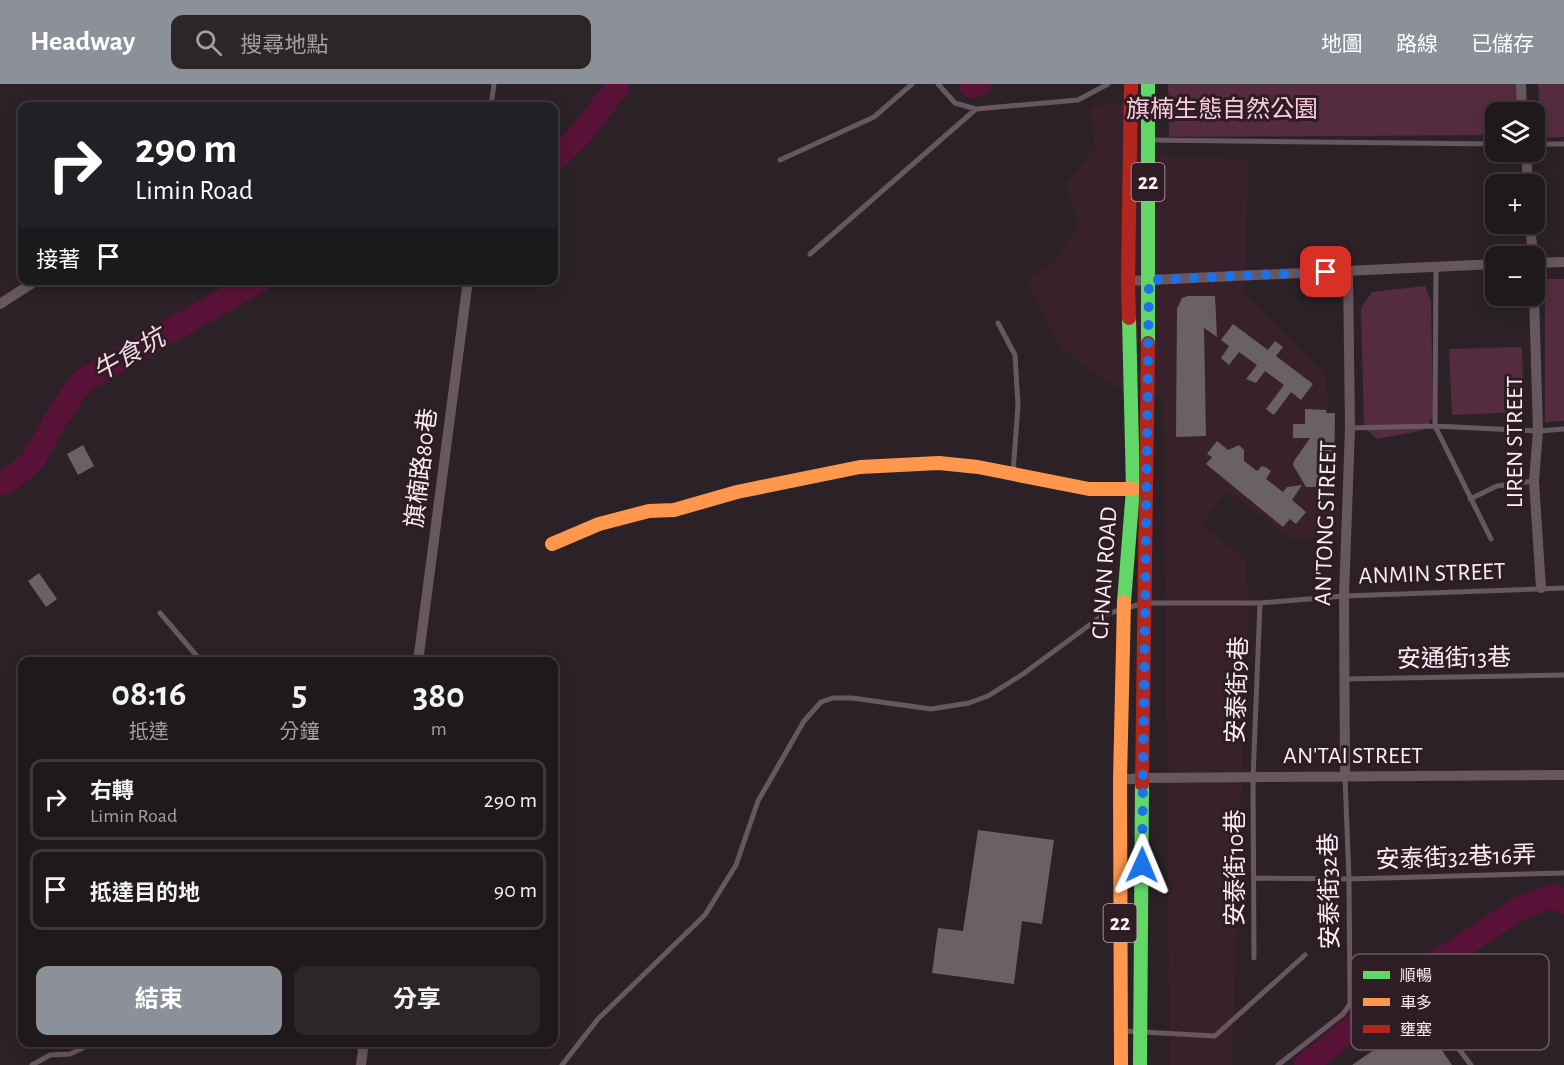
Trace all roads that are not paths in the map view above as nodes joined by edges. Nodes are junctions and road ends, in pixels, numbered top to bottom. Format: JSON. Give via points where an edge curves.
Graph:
{"nodes":[{"id":1,"x":494,"y":84,"type":"edge"},
{"id":2,"x":912,"y":84,"type":"edge"},
{"id":3,"x":938,"y":84,"type":"edge"},
{"id":4,"x":1108,"y":84,"type":"edge"},
{"id":5,"x":1148,"y":84,"type":"edge"},
{"id":6,"x":1521,"y":84,"type":"edge"},
{"id":7,"x":1130,"y":85,"type":"edge"},
{"id":8,"x":492,"y":102,"type":"edge"},
{"id":9,"x":1522,"y":102,"type":"edge"},
{"id":10,"x":976,"y":109,"type":"junction"},
{"id":11,"x":1148,"y":140,"type":"junction"},
{"id":12,"x":1485,"y":144,"type":"edge"},
{"id":13,"x":1545,"y":144,"type":"edge"},
{"id":14,"x":1564,"y":144,"type":"edge"},
{"id":15,"x":780,"y":160,"type":"dead end"},
{"id":16,"x":810,"y":254,"type":"dead end"},
{"id":17,"x":1564,"y":262,"type":"edge"},
{"id":18,"x":1545,"y":263,"type":"edge"},
{"id":19,"x":1485,"y":265,"type":"edge"},
{"id":20,"x":1436,"y":267,"type":"junction"},
{"id":21,"x":1348,"y":271,"type":"junction"},
{"id":22,"x":1149,"y":280,"type":"junction"},
{"id":23,"x":1128,"y":281,"type":"junction"},
{"id":24,"x":29,"y":285,"type":"edge"},
{"id":25,"x":467,"y":285,"type":"edge"},
{"id":26,"x":0,"y":304,"type":"edge"},
{"id":27,"x":1534,"y":306,"type":"edge"},
{"id":28,"x":999,"y":323,"type":"dead end"},
{"id":29,"x":1436,"y":426,"type":"junction"},
{"id":30,"x":1350,"y":428,"type":"junction"},
{"id":31,"x":1564,"y":429,"type":"edge"},
{"id":32,"x":1538,"y":431,"type":"junction"},
{"id":33,"x":1012,"y":474,"type":"junction"},
{"id":34,"x":1534,"y":481,"type":"junction"},
{"id":35,"x":1133,"y":489,"type":"junction"},
{"id":36,"x":1470,"y":499,"type":"junction"},
{"id":37,"x":1491,"y":539,"type":"dead end"},
{"id":38,"x":552,"y":544,"type":"dead end"},
{"id":39,"x":1541,"y":588,"type":"junction"},
{"id":40,"x":1564,"y":588,"type":"edge"},
{"id":41,"x":1344,"y":596,"type":"junction"},
{"id":42,"x":1144,"y":603,"type":"junction"},
{"id":43,"x":1260,"y":603,"type":"junction"},
{"id":44,"x":1123,"y":609,"type":"junction"},
{"id":45,"x":160,"y":613,"type":"dead end"},
{"id":46,"x":198,"y":657,"type":"edge"},
{"id":47,"x":419,"y":657,"type":"edge"},
{"id":48,"x":1564,"y":675,"type":"edge"},
{"id":49,"x":1344,"y":679,"type":"junction"},
{"id":50,"x":1564,"y":775,"type":"edge"},
{"id":51,"x":1345,"y":777,"type":"junction"},
{"id":52,"x":1142,"y":778,"type":"junction"},
{"id":53,"x":1253,"y":778,"type":"junction"},
{"id":54,"x":1120,"y":780,"type":"junction"},
{"id":55,"x":1564,"y":873,"type":"edge"},
{"id":56,"x":1254,"y":878,"type":"junction"},
{"id":57,"x":1349,"y":879,"type":"junction"},
{"id":58,"x":1305,"y":955,"type":"dead end"},
{"id":59,"x":1254,"y":958,"type":"dead end"},
{"id":60,"x":1120,"y":1031,"type":"junction"},
{"id":61,"x":1140,"y":1032,"type":"junction"},
{"id":62,"x":85,"y":1047,"type":"edge"},
{"id":63,"x":363,"y":1047,"type":"edge"},
{"id":64,"x":1460,"y":1050,"type":"edge"},
{"id":65,"x":32,"y":1065,"type":"edge"},
{"id":66,"x":361,"y":1065,"type":"edge"},
{"id":67,"x":562,"y":1065,"type":"edge"},
{"id":68,"x":1120,"y":1065,"type":"edge"},
{"id":69,"x":1140,"y":1065,"type":"edge"},
{"id":70,"x":1278,"y":1065,"type":"edge"},
{"id":71,"x":1471,"y":1065,"type":"edge"}],
"edges":[{"from":1,"to":8,"type":"lane"},
{"from":2,"to":15,"type":"lane","via":[[874,117]]},
{"from":3,"to":10,"type":"lane","via":[[955,103]]},
{"from":4,"to":10,"type":"lane","via":[[1078,100]]},
{"from":5,"to":11,"type":"main road","name":"CI-NAN ROAD","number":"22"},
{"from":6,"to":9,"type":"street"},
{"from":7,"to":23,"type":"main road","name":"CI-NAN ROAD","number":"22"},
{"from":10,"to":16,"type":"lane"},
{"from":11,"to":12,"type":"lane"},
{"from":11,"to":22,"type":"main road","name":"CI-NAN ROAD","number":"22"},
{"from":13,"to":14,"type":"lane"},
{"from":17,"to":18,"type":"street"},
{"from":19,"to":20,"type":"street"},
{"from":20,"to":21,"type":"street"},
{"from":20,"to":29,"type":"lane"},
{"from":21,"to":22,"type":"street"},
{"from":21,"to":30,"type":"street","name":"AN'TONG STREET"},
{"from":22,"to":23,"type":"street"},
{"from":22,"to":42,"type":"main road","name":"CI-NAN ROAD","number":"22"},
{"from":23,"to":35,"type":"main road","name":"CI-NAN ROAD","number":"22"},
{"from":24,"to":26,"type":"street"},
{"from":25,"to":47,"type":"street","name":"旗楠路80巷"},
{"from":27,"to":32,"type":"street","name":"LIREN STREET"},
{"from":28,"to":33,"type":"lane","via":[[1015,355],[1018,405]]},
{"from":29,"to":30,"type":"lane"},
{"from":29,"to":32,"type":"lane"},
{"from":29,"to":36,"type":"lane"},
{"from":30,"to":41,"type":"street","name":"AN'TONG STREET"},
{"from":31,"to":32,"type":"lane"},
{"from":32,"to":34,"type":"street","name":"LIREN STREET"},
{"from":33,"to":35,"type":"main road","via":[[1089,489]]},
{"from":33,"to":38,"type":"main road","via":[[939,464],[860,466],[737,492],[674,510],[649,511],[599,524]]},
{"from":34,"to":36,"type":"lane","via":[[1497,486]]},
{"from":34,"to":39,"type":"street","name":"LIREN STREET"},
{"from":35,"to":44,"type":"main road","name":"CI-NAN ROAD","number":"22"},
{"from":36,"to":37,"type":"lane"},
{"from":39,"to":40,"type":"lane","name":"ANMIN STREET"},
{"from":39,"to":41,"type":"lane","name":"ANMIN STREET"},
{"from":41,"to":43,"type":"lane","name":"ANMIN STREET"},
{"from":41,"to":49,"type":"street","name":"AN'TONG STREET"},
{"from":42,"to":43,"type":"lane","name":"ANMIN STREET"},
{"from":42,"to":44,"type":"lane","name":"ANMIN STREET"},
{"from":42,"to":52,"type":"main road","name":"CI-NAN ROAD","number":"22"},
{"from":43,"to":53,"type":"lane","name":"安泰街9巷"},
{"from":44,"to":54,"type":"main road","name":"CI-NAN ROAD","number":"22"},
{"from":44,"to":67,"type":"lane","name":"ANMIN STREET","via":[[1103,615],[1023,674],[969,703],[931,710],[852,698],[821,702],[804,721],[758,801],[736,865],[705,915],[598,1019]]},
{"from":45,"to":46,"type":"lane"},
{"from":48,"to":49,"type":"lane","name":"安通街13巷"},
{"from":49,"to":51,"type":"street","name":"AN'TONG STREET"},
{"from":50,"to":51,"type":"street","name":"AN'TAI STREET"},
{"from":51,"to":53,"type":"street","name":"AN'TAI STREET"},
{"from":51,"to":57,"type":"lane","name":"安泰街32巷"},
{"from":52,"to":53,"type":"street","name":"AN'TAI STREET"},
{"from":52,"to":54,"type":"street","name":"AN'TAI STREET"},
{"from":52,"to":61,"type":"main road","name":"CI-NAN ROAD","number":"22"},
{"from":53,"to":56,"type":"lane","name":"安泰街10巷"},
{"from":54,"to":60,"type":"main road","name":"CI-NAN ROAD","number":"22"},
{"from":55,"to":57,"type":"lane","name":"安泰街32巷16弄"},
{"from":56,"to":57,"type":"lane","name":"安泰街32巷16弄"},
{"from":56,"to":59,"type":"lane","name":"安泰街10巷"},
{"from":57,"to":70,"type":"lane","name":"安泰街32巷","via":[[1350,1004],[1343,1014]]},
{"from":58,"to":61,"type":"lane","via":[[1215,1036]]},
{"from":60,"to":61,"type":"lane"},
{"from":60,"to":68,"type":"main road","name":"CI-NAN ROAD","number":"22"},
{"from":61,"to":69,"type":"main road","name":"CI-NAN ROAD","number":"22"},
{"from":62,"to":65,"type":"lane","via":[[70,1054],[50,1055]]},
{"from":63,"to":66,"type":"street"},
{"from":64,"to":71,"type":"lane"}]}
